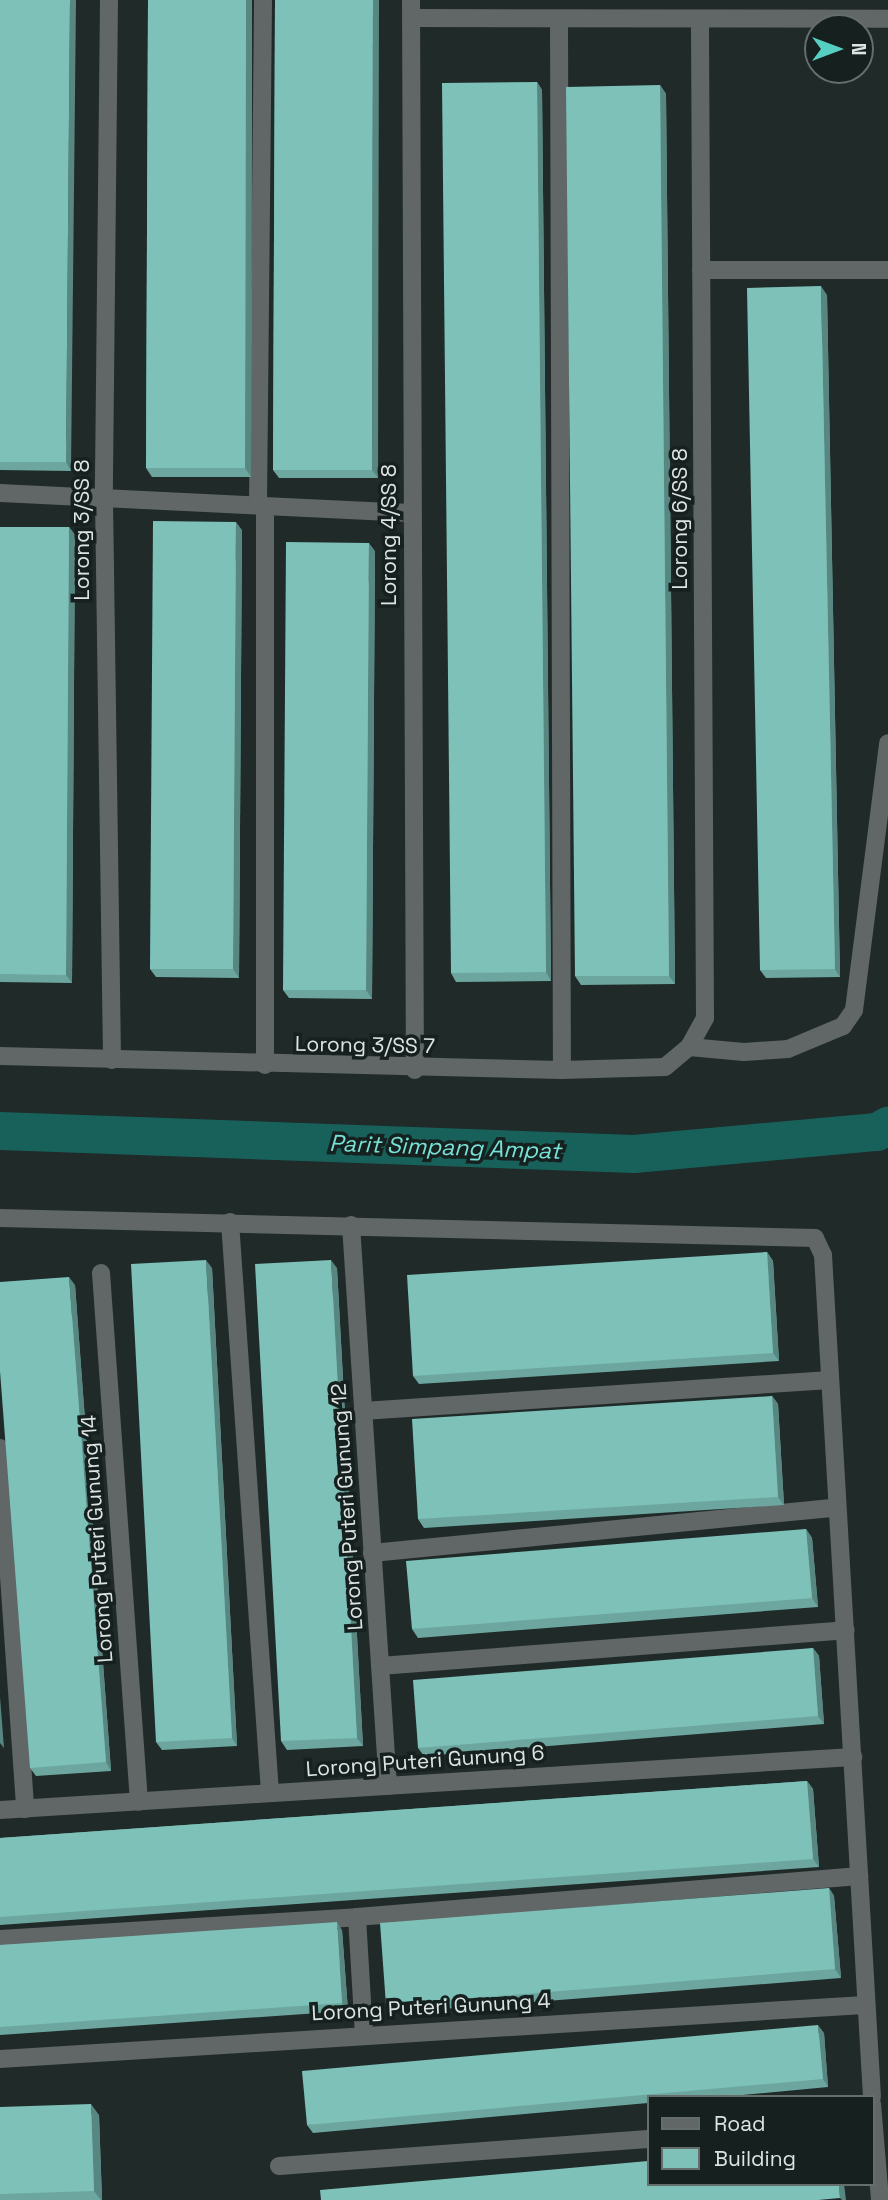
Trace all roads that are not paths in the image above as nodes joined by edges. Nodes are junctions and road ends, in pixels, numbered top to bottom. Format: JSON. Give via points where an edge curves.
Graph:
{"nodes":[{"id":1,"x":109,"y":0,"type":"edge"},
{"id":2,"x":263,"y":0,"type":"edge"},
{"id":3,"x":411,"y":9,"type":"edge"},
{"id":4,"x":559,"y":19,"type":"junction"},
{"id":5,"x":700,"y":19,"type":"junction"},
{"id":6,"x":888,"y":19,"type":"edge"},
{"id":7,"x":701,"y":270,"type":"junction"},
{"id":8,"x":888,"y":270,"type":"edge"},
{"id":9,"x":0,"y":493,"type":"edge"},
{"id":10,"x":104,"y":499,"type":"junction"},
{"id":11,"x":261,"y":506,"type":"junction"},
{"id":12,"x":411,"y":513,"type":"junction"},
{"id":13,"x":888,"y":743,"type":"edge"},
{"id":14,"x":705,"y":1018,"type":"joint"},
{"id":15,"x":689,"y":1047,"type":"junction"},
{"id":16,"x":0,"y":1056,"type":"edge"},
{"id":17,"x":112,"y":1060,"type":"junction"},
{"id":18,"x":265,"y":1065,"type":"junction"},
{"id":19,"x":415,"y":1070,"type":"junction"},
{"id":20,"x":562,"y":1070,"type":"junction"},
{"id":21,"x":0,"y":1218,"type":"edge"},
{"id":22,"x":230,"y":1222,"type":"junction"},
{"id":23,"x":351,"y":1225,"type":"junction"},
{"id":24,"x":101,"y":1273,"type":"dead end"},
{"id":25,"x":830,"y":1380,"type":"junction"},
{"id":26,"x":363,"y":1411,"type":"junction"},
{"id":27,"x":0,"y":1448,"type":"edge"},
{"id":28,"x":837,"y":1507,"type":"junction"},
{"id":29,"x":372,"y":1553,"type":"junction"},
{"id":30,"x":846,"y":1630,"type":"junction"},
{"id":31,"x":380,"y":1666,"type":"junction"},
{"id":32,"x":853,"y":1757,"type":"junction"},
{"id":33,"x":388,"y":1786,"type":"junction"},
{"id":34,"x":270,"y":1793,"type":"junction"},
{"id":35,"x":139,"y":1802,"type":"junction"},
{"id":36,"x":25,"y":1809,"type":"junction"},
{"id":37,"x":0,"y":1810,"type":"edge"},
{"id":38,"x":859,"y":1877,"type":"junction"},
{"id":39,"x":357,"y":1917,"type":"junction"},
{"id":40,"x":0,"y":1939,"type":"edge"},
{"id":41,"x":864,"y":2005,"type":"junction"},
{"id":42,"x":364,"y":2034,"type":"junction"},
{"id":43,"x":0,"y":2059,"type":"edge"},
{"id":44,"x":872,"y":2095,"type":"edge"},
{"id":45,"x":874,"y":2134,"type":"edge"},
{"id":46,"x":646,"y":2139,"type":"edge"},
{"id":47,"x":279,"y":2166,"type":"dead end"},
{"id":48,"x":880,"y":2200,"type":"edge"}],
"edges":[{"from":1,"to":10,"type":"street","name":"Lorong 3/SS 8"},
{"from":2,"to":11,"type":"street"},
{"from":3,"to":4,"type":"street"},
{"from":3,"to":12,"type":"street","name":"Lorong 4/SS 8"},
{"from":4,"to":5,"type":"street"},
{"from":4,"to":20,"type":"street"},
{"from":5,"to":6,"type":"street"},
{"from":5,"to":7,"type":"street","name":"Lorong 6/SS 8"},
{"from":7,"to":8,"type":"street"},
{"from":7,"to":14,"type":"street","name":"Lorong 6/SS 8"},
{"from":9,"to":10,"type":"street"},
{"from":10,"to":11,"type":"street"},
{"from":10,"to":17,"type":"street","name":"Lorong 3/SS 8"},
{"from":11,"to":12,"type":"street"},
{"from":11,"to":18,"type":"street"},
{"from":12,"to":19,"type":"street","name":"Lorong 4/SS 8"},
{"from":13,"to":15,"type":"street","via":[[854,1010],[843,1026],[788,1049],[744,1052]]},
{"from":14,"to":15,"type":"street","name":"Lorong 3/SS 7"},
{"from":15,"to":20,"type":"street","name":"Lorong 3/SS 7","via":[[665,1067]]},
{"from":16,"to":17,"type":"street","name":"Lorong 3/SS 7"},
{"from":17,"to":18,"type":"street","name":"Lorong 3/SS 7"},
{"from":18,"to":19,"type":"street","name":"Lorong 3/SS 7"},
{"from":19,"to":20,"type":"street","name":"Lorong 3/SS 7"},
{"from":21,"to":22,"type":"street"},
{"from":22,"to":23,"type":"street"},
{"from":22,"to":34,"type":"street"},
{"from":23,"to":25,"type":"street","via":[[815,1238],[823,1255]]},
{"from":23,"to":26,"type":"street","name":"Lorong Puteri Gunung 12"},
{"from":24,"to":35,"type":"street","name":"Lorong Puteri Gunung 14"},
{"from":25,"to":26,"type":"street"},
{"from":25,"to":28,"type":"street"},
{"from":26,"to":29,"type":"street","name":"Lorong Puteri Gunung 12"},
{"from":27,"to":36,"type":"street"},
{"from":28,"to":29,"type":"street"},
{"from":28,"to":30,"type":"street"},
{"from":29,"to":31,"type":"street","name":"Lorong Puteri Gunung 12"},
{"from":30,"to":31,"type":"street"},
{"from":30,"to":32,"type":"street"},
{"from":31,"to":33,"type":"street","name":"Lorong Puteri Gunung 12"},
{"from":32,"to":33,"type":"street","name":"Lorong Puteri Gunung 6"},
{"from":32,"to":38,"type":"street"},
{"from":33,"to":34,"type":"street","name":"Lorong Puteri Gunung 6"},
{"from":34,"to":35,"type":"street","name":"Lorong Puteri Gunung 6"},
{"from":35,"to":36,"type":"street","name":"Lorong Puteri Gunung 6"},
{"from":36,"to":37,"type":"street","name":"Lorong Puteri Gunung 6"},
{"from":38,"to":39,"type":"street"},
{"from":38,"to":41,"type":"street"},
{"from":39,"to":40,"type":"street"},
{"from":39,"to":42,"type":"street"},
{"from":41,"to":42,"type":"street","name":"Lorong Puteri Gunung 4"},
{"from":41,"to":44,"type":"street"},
{"from":42,"to":43,"type":"street","name":"Lorong Puteri Gunung 4"},
{"from":45,"to":48,"type":"street"},
{"from":46,"to":47,"type":"street"}]}
